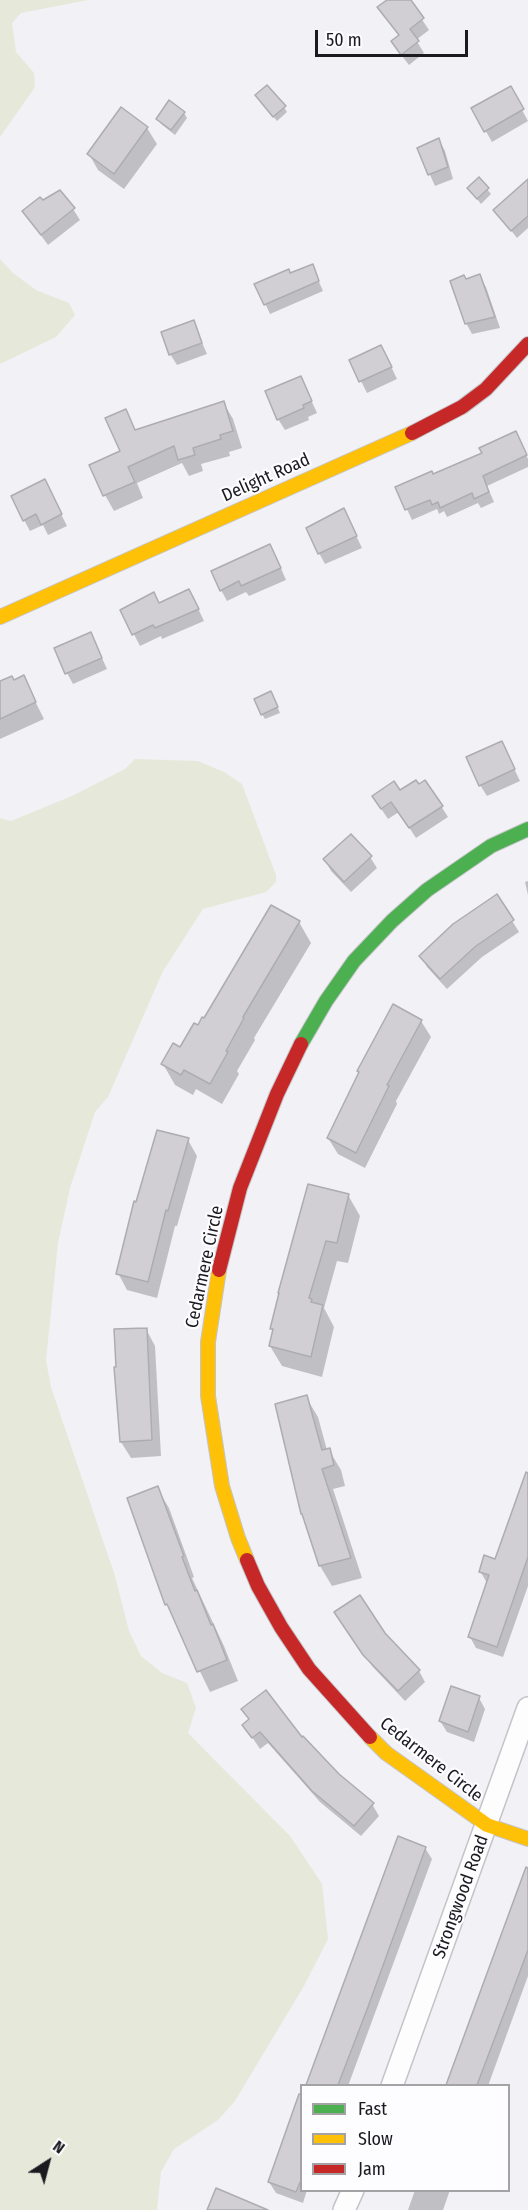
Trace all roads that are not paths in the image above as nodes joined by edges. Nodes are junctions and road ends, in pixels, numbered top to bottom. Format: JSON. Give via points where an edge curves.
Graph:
{"nodes":[{"id":1,"x":528,"y":344,"type":"edge"},
{"id":2,"x":0,"y":617,"type":"edge"},
{"id":3,"x":528,"y":829,"type":"edge"},
{"id":4,"x":528,"y":1708,"type":"edge"},
{"id":5,"x":487,"y":1825,"type":"junction"},
{"id":6,"x":528,"y":1839,"type":"edge"},
{"id":7,"x":392,"y":2084,"type":"edge"},
{"id":8,"x":352,"y":2192,"type":"edge"},
{"id":9,"x":344,"y":2210,"type":"edge"}],
"edges":[{"from":1,"to":2,"type":"street","name":"Delight Road","via":[[486,389],[425,427]]},
{"from":3,"to":5,"type":"street","name":"Cedarmere Circle","via":[[491,846],[427,890],[354,961],[326,1001],[277,1094],[240,1188],[223,1247],[208,1342],[208,1396],[222,1486],[237,1538],[281,1627],[309,1669],[386,1753]]},
{"from":4,"to":5,"type":"street","name":"Strongwood Road"},
{"from":5,"to":6,"type":"street","name":"Cedarmere Circle"},
{"from":5,"to":7,"type":"street","name":"Strongwood Road"},
{"from":8,"to":9,"type":"street"}]}
